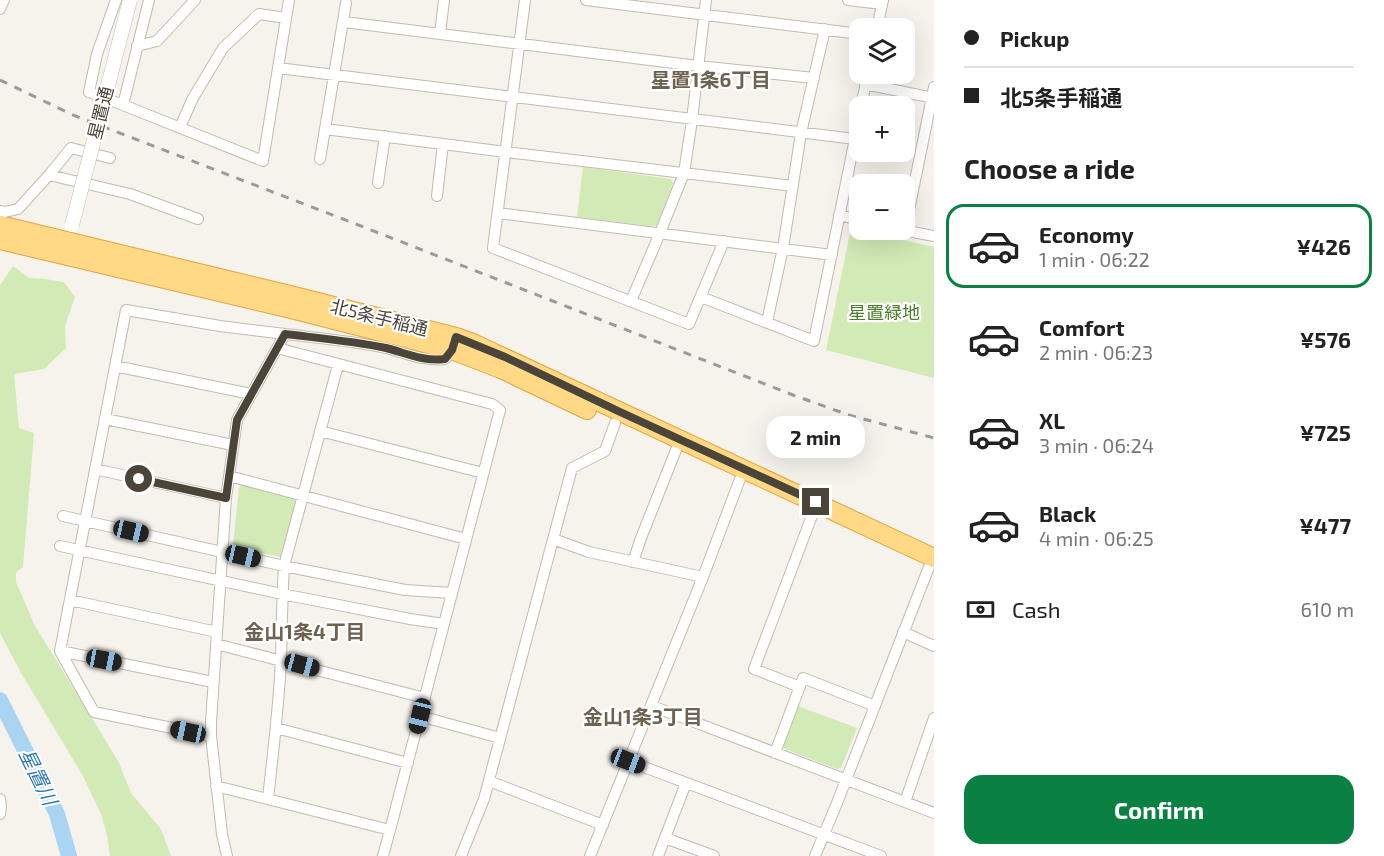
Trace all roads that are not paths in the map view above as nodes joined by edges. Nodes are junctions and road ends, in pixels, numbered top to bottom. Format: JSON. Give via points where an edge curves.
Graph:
{"nodes":[{"id":1,"x":4,"y":0,"type":"edge"},
{"id":2,"x":116,"y":0,"type":"edge"},
{"id":3,"x":130,"y":0,"type":"edge"},
{"id":4,"x":149,"y":0,"type":"edge"},
{"id":5,"x":195,"y":0,"type":"edge"},
{"id":6,"x":289,"y":0,"type":"edge"},
{"id":7,"x":444,"y":0,"type":"edge"},
{"id":8,"x":525,"y":0,"type":"edge"},
{"id":9,"x":586,"y":0,"type":"edge"},
{"id":10,"x":706,"y":0,"type":"edge"},
{"id":11,"x":848,"y":0,"type":"edge"},
{"id":12,"x":882,"y":2,"type":"edge"},
{"id":13,"x":346,"y":3,"type":"dead end"},
{"id":14,"x":0,"y":9,"type":"edge"},
{"id":15,"x":704,"y":14,"type":"junction"},
{"id":16,"x":286,"y":18,"type":"junction"},
{"id":17,"x":879,"y":18,"type":"edge"},
{"id":18,"x":344,"y":22,"type":"junction"},
{"id":19,"x":825,"y":29,"type":"junction"},
{"id":20,"x":849,"y":32,"type":"edge"},
{"id":21,"x":440,"y":34,"type":"junction"},
{"id":22,"x":520,"y":44,"type":"junction"},
{"id":23,"x":137,"y":46,"type":"junction"},
{"id":24,"x":698,"y":66,"type":"junction"},
{"id":25,"x":278,"y":68,"type":"junction"},
{"id":26,"x":334,"y":75,"type":"junction"},
{"id":27,"x":814,"y":78,"type":"junction"},
{"id":28,"x":888,"y":84,"type":"edge"},
{"id":29,"x":933,"y":94,"type":"edge"},
{"id":30,"x":513,"y":98,"type":"junction"},
{"id":31,"x":123,"y":105,"type":"junction"},
{"id":32,"x":692,"y":120,"type":"junction"},
{"id":33,"x":180,"y":127,"type":"junction"},
{"id":34,"x":325,"y":129,"type":"junction"},
{"id":35,"x":801,"y":133,"type":"junction"},
{"id":36,"x":385,"y":136,"type":"junction"},
{"id":37,"x":849,"y":138,"type":"edge"},
{"id":38,"x":443,"y":144,"type":"junction"},
{"id":39,"x":506,"y":152,"type":"junction"},
{"id":40,"x":110,"y":158,"type":"dead end"},
{"id":41,"x":320,"y":159,"type":"dead end"},
{"id":42,"x":850,"y":162,"type":"edge"},
{"id":43,"x":684,"y":173,"type":"junction"},
{"id":44,"x":49,"y":175,"type":"junction"},
{"id":45,"x":915,"y":178,"type":"edge"},
{"id":46,"x":378,"y":183,"type":"dead end"},
{"id":47,"x":793,"y":186,"type":"junction"},
{"id":48,"x":437,"y":196,"type":"dead end"},
{"id":49,"x":0,"y":211,"type":"edge"},
{"id":50,"x":498,"y":213,"type":"junction"},
{"id":51,"x":839,"y":215,"type":"junction"},
{"id":52,"x":849,"y":217,"type":"edge"},
{"id":53,"x":198,"y":219,"type":"dead end"},
{"id":54,"x":0,"y":225,"type":"edge"},
{"id":55,"x":72,"y":225,"type":"dead end"},
{"id":56,"x":915,"y":232,"type":"edge"},
{"id":57,"x":660,"y":233,"type":"junction"},
{"id":58,"x":934,"y":236,"type":"edge"},
{"id":59,"x":0,"y":240,"type":"edge"},
{"id":60,"x":724,"y":241,"type":"junction"},
{"id":61,"x":783,"y":248,"type":"junction"},
{"id":62,"x":831,"y":255,"type":"junction"},
{"id":63,"x":701,"y":297,"type":"junction"},
{"id":64,"x":631,"y":301,"type":"junction"},
{"id":65,"x":767,"y":322,"type":"junction"},
{"id":66,"x":285,"y":334,"type":"junction"},
{"id":67,"x":454,"y":344,"type":"junction"},
{"id":68,"x":277,"y":348,"type":"junction"},
{"id":69,"x":338,"y":365,"type":"junction"},
{"id":70,"x":115,"y":366,"type":"junction"},
{"id":71,"x":251,"y":394,"type":"junction"},
{"id":72,"x":105,"y":419,"type":"junction"},
{"id":73,"x":615,"y":423,"type":"junction"},
{"id":74,"x":320,"y":431,"type":"junction"},
{"id":75,"x":233,"y":445,"type":"junction"},
{"id":76,"x":676,"y":450,"type":"junction"},
{"id":77,"x":95,"y":469,"type":"junction"},
{"id":78,"x":483,"y":473,"type":"junction"},
{"id":79,"x":229,"y":476,"type":"junction"},
{"id":80,"x":740,"y":479,"type":"junction"},
{"id":81,"x":302,"y":495,"type":"junction"},
{"id":82,"x":226,"y":498,"type":"junction"},
{"id":83,"x":813,"y":513,"type":"junction"},
{"id":84,"x":63,"y":516,"type":"dead end"},
{"id":85,"x":85,"y":521,"type":"junction"},
{"id":86,"x":466,"y":539,"type":"junction"},
{"id":87,"x":553,"y":539,"type":"junction"},
{"id":88,"x":60,"y":546,"type":"dead end"},
{"id":89,"x":79,"y":551,"type":"junction"},
{"id":90,"x":222,"y":552,"type":"junction"},
{"id":91,"x":633,"y":562,"type":"junction"},
{"id":92,"x":932,"y":565,"type":"edge"},
{"id":93,"x":284,"y":566,"type":"junction"},
{"id":94,"x":703,"y":577,"type":"junction"},
{"id":95,"x":220,"y":581,"type":"junction"},
{"id":96,"x":452,"y":593,"type":"junction"},
{"id":97,"x":282,"y":594,"type":"junction"},
{"id":98,"x":70,"y":600,"type":"junction"},
{"id":99,"x":444,"y":624,"type":"junction"},
{"id":100,"x":217,"y":632,"type":"junction"},
{"id":101,"x":903,"y":632,"type":"junction"},
{"id":102,"x":216,"y":644,"type":"junction"},
{"id":103,"x":934,"y":646,"type":"edge"},
{"id":104,"x":60,"y":651,"type":"junction"},
{"id":105,"x":281,"y":660,"type":"junction"},
{"id":106,"x":213,"y":682,"type":"junction"},
{"id":107,"x":800,"y":687,"type":"junction"},
{"id":108,"x":424,"y":698,"type":"junction"},
{"id":109,"x":652,"y":706,"type":"junction"},
{"id":110,"x":875,"y":706,"type":"junction"},
{"id":111,"x":420,"y":716,"type":"junction"},
{"id":112,"x":934,"y":718,"type":"edge"},
{"id":113,"x":276,"y":728,"type":"junction"},
{"id":114,"x":211,"y":736,"type":"junction"},
{"id":115,"x":500,"y":738,"type":"junction"},
{"id":116,"x":775,"y":753,"type":"junction"},
{"id":117,"x":628,"y":761,"type":"junction"},
{"id":118,"x":408,"y":763,"type":"junction"},
{"id":119,"x":845,"y":779,"type":"junction"},
{"id":120,"x":489,"y":781,"type":"junction"},
{"id":121,"x":686,"y":783,"type":"junction"},
{"id":122,"x":216,"y":786,"type":"junction"},
{"id":123,"x":0,"y":799,"type":"edge"},
{"id":124,"x":268,"y":799,"type":"junction"},
{"id":125,"x":905,"y":802,"type":"junction"},
{"id":126,"x":934,"y":813,"type":"edge"},
{"id":127,"x":0,"y":814,"type":"edge"},
{"id":128,"x":603,"y":825,"type":"junction"},
{"id":129,"x":390,"y":830,"type":"junction"},
{"id":130,"x":823,"y":834,"type":"junction"},
{"id":131,"x":665,"y":838,"type":"junction"},
{"id":132,"x":227,"y":856,"type":"edge"},
{"id":133,"x":383,"y":856,"type":"edge"},
{"id":134,"x":461,"y":856,"type":"edge"},
{"id":135,"x":590,"y":856,"type":"edge"},
{"id":136,"x":658,"y":856,"type":"edge"},
{"id":137,"x":714,"y":856,"type":"edge"},
{"id":138,"x":815,"y":856,"type":"edge"},
{"id":139,"x":881,"y":856,"type":"edge"}],
"edges":[{"from":1,"to":14,"type":"street"},
{"from":2,"to":31,"type":"street","via":[[88,92]]},
{"from":3,"to":55,"type":"street","name":"星置通","bridge":true},
{"from":4,"to":23,"type":"street"},
{"from":5,"to":23,"type":"street","via":[[157,41]]},
{"from":6,"to":16,"type":"street"},
{"from":7,"to":21,"type":"street"},
{"from":8,"to":22,"type":"street"},
{"from":9,"to":15,"type":"street"},
{"from":10,"to":15,"type":"street"},
{"from":11,"to":12,"type":"street"},
{"from":12,"to":17,"type":"street"},
{"from":13,"to":18,"type":"street"},
{"from":15,"to":19,"type":"street"},
{"from":15,"to":24,"type":"street"},
{"from":16,"to":25,"type":"street"},
{"from":16,"to":33,"type":"street","via":[[259,14],[223,48],[192,98]]},
{"from":18,"to":21,"type":"street"},
{"from":18,"to":26,"type":"street"},
{"from":19,"to":20,"type":"street"},
{"from":19,"to":27,"type":"street"},
{"from":21,"to":22,"type":"street"},
{"from":22,"to":24,"type":"street"},
{"from":22,"to":30,"type":"street"},
{"from":23,"to":31,"type":"street"},
{"from":24,"to":27,"type":"street"},
{"from":24,"to":32,"type":"street"},
{"from":25,"to":26,"type":"street"},
{"from":25,"to":33,"type":"street","via":[[263,161]]},
{"from":26,"to":30,"type":"street"},
{"from":26,"to":34,"type":"street"},
{"from":27,"to":35,"type":"street"},
{"from":28,"to":29,"type":"street"},
{"from":29,"to":45,"type":"street"},
{"from":30,"to":32,"type":"street"},
{"from":30,"to":39,"type":"street"},
{"from":31,"to":33,"type":"street"},
{"from":32,"to":35,"type":"street"},
{"from":32,"to":43,"type":"street"},
{"from":34,"to":36,"type":"street"},
{"from":34,"to":41,"type":"street"},
{"from":35,"to":37,"type":"street"},
{"from":35,"to":47,"type":"street"},
{"from":36,"to":38,"type":"street"},
{"from":36,"to":46,"type":"street"},
{"from":38,"to":39,"type":"street"},
{"from":38,"to":48,"type":"street"},
{"from":39,"to":43,"type":"street"},
{"from":39,"to":50,"type":"street"},
{"from":40,"to":44,"type":"street","via":[[71,148]]},
{"from":42,"to":51,"type":"street"},
{"from":43,"to":47,"type":"street"},
{"from":43,"to":57,"type":"street"},
{"from":44,"to":49,"type":"street","via":[[18,209]]},
{"from":44,"to":53,"type":"street","via":[[130,194]]},
{"from":47,"to":61,"type":"street"},
{"from":50,"to":57,"type":"street"},
{"from":50,"to":64,"type":"street","via":[[493,248]]},
{"from":51,"to":52,"type":"street"},
{"from":51,"to":62,"type":"street"},
{"from":54,"to":67,"type":"highway","name":"北5条手稲通","via":[[282,293]]},
{"from":56,"to":58,"type":"street"},
{"from":57,"to":60,"type":"street"},
{"from":57,"to":64,"type":"street"},
{"from":59,"to":67,"type":"highway","name":"北5条手稲通"},
{"from":60,"to":61,"type":"street"},
{"from":60,"to":63,"type":"street"},
{"from":61,"to":62,"type":"street"},
{"from":61,"to":65,"type":"street"},
{"from":62,"to":65,"type":"street","via":[[814,341]]},
{"from":63,"to":64,"type":"street","via":[[689,324]]},
{"from":63,"to":65,"type":"street"},
{"from":66,"to":67,"type":"street","via":[[386,348],[433,361],[445,359]]},
{"from":66,"to":68,"type":"street"},
{"from":66,"to":70,"type":"street","via":[[126,310]]},
{"from":67,"to":73,"type":"highway","name":"北5条手稲通"},
{"from":67,"to":92,"type":"highway","name":"北5条手稲通","via":[[505,357]]},
{"from":68,"to":69,"type":"street"},
{"from":68,"to":71,"type":"street"},
{"from":69,"to":74,"type":"street"},
{"from":69,"to":78,"type":"street","via":[[492,404],[500,410]]},
{"from":70,"to":71,"type":"street"},
{"from":70,"to":72,"type":"street"},
{"from":71,"to":75,"type":"street","via":[[237,420]]},
{"from":72,"to":75,"type":"street"},
{"from":72,"to":77,"type":"street"},
{"from":73,"to":76,"type":"highway","name":"北5条手稲通"},
{"from":73,"to":87,"type":"street","via":[[605,451],[572,468]]},
{"from":74,"to":78,"type":"street"},
{"from":74,"to":81,"type":"street"},
{"from":75,"to":79,"type":"street"},
{"from":76,"to":80,"type":"highway","name":"北5条手稲通"},
{"from":76,"to":91,"type":"street"},
{"from":77,"to":82,"type":"street"},
{"from":77,"to":85,"type":"street"},
{"from":78,"to":86,"type":"street"},
{"from":79,"to":81,"type":"street"},
{"from":79,"to":82,"type":"street"},
{"from":80,"to":83,"type":"highway","name":"北5条手稲通"},
{"from":80,"to":94,"type":"street"},
{"from":81,"to":86,"type":"street"},
{"from":81,"to":93,"type":"street"},
{"from":82,"to":90,"type":"street"},
{"from":83,"to":92,"type":"highway","name":"北5条手稲通"},
{"from":83,"to":107,"type":"street","via":[[754,669]]},
{"from":84,"to":85,"type":"street"},
{"from":85,"to":89,"type":"street"},
{"from":85,"to":90,"type":"street"},
{"from":86,"to":96,"type":"street"},
{"from":87,"to":91,"type":"street"},
{"from":87,"to":115,"type":"street"},
{"from":88,"to":89,"type":"street"},
{"from":89,"to":95,"type":"street"},
{"from":89,"to":98,"type":"street"},
{"from":90,"to":93,"type":"street"},
{"from":90,"to":95,"type":"street"},
{"from":91,"to":94,"type":"street"},
{"from":92,"to":101,"type":"street"},
{"from":93,"to":96,"type":"street","via":[[405,590]]},
{"from":93,"to":97,"type":"street"},
{"from":94,"to":109,"type":"street"},
{"from":95,"to":97,"type":"street"},
{"from":95,"to":100,"type":"street"},
{"from":96,"to":99,"type":"street"},
{"from":97,"to":99,"type":"street"},
{"from":97,"to":105,"type":"street"},
{"from":98,"to":100,"type":"street"},
{"from":98,"to":104,"type":"street"},
{"from":99,"to":108,"type":"street"},
{"from":100,"to":102,"type":"street"},
{"from":101,"to":103,"type":"street"},
{"from":101,"to":110,"type":"street"},
{"from":102,"to":105,"type":"street"},
{"from":102,"to":106,"type":"street"},
{"from":104,"to":106,"type":"street"},
{"from":104,"to":114,"type":"street","via":[[94,712]]},
{"from":105,"to":108,"type":"street"},
{"from":105,"to":113,"type":"street"},
{"from":106,"to":114,"type":"street"},
{"from":107,"to":110,"type":"street","via":[[803,678]]},
{"from":107,"to":116,"type":"street"},
{"from":108,"to":111,"type":"street"},
{"from":109,"to":116,"type":"street"},
{"from":109,"to":117,"type":"street"},
{"from":110,"to":119,"type":"street"},
{"from":111,"to":115,"type":"street"},
{"from":111,"to":118,"type":"street"},
{"from":112,"to":125,"type":"street"},
{"from":113,"to":118,"type":"street"},
{"from":113,"to":124,"type":"street"},
{"from":114,"to":122,"type":"street"},
{"from":115,"to":120,"type":"street"},
{"from":116,"to":119,"type":"street"},
{"from":117,"to":121,"type":"street"},
{"from":117,"to":128,"type":"street"},
{"from":118,"to":129,"type":"street"},
{"from":119,"to":125,"type":"street"},
{"from":119,"to":130,"type":"street"},
{"from":120,"to":128,"type":"street"},
{"from":120,"to":134,"type":"street"},
{"from":121,"to":130,"type":"street"},
{"from":121,"to":131,"type":"street"},
{"from":122,"to":124,"type":"street"},
{"from":122,"to":132,"type":"street"},
{"from":123,"to":127,"type":"street"},
{"from":124,"to":129,"type":"street"},
{"from":125,"to":126,"type":"street"},
{"from":128,"to":135,"type":"street"},
{"from":129,"to":133,"type":"street"},
{"from":130,"to":138,"type":"street"},
{"from":130,"to":139,"type":"street"},
{"from":131,"to":136,"type":"street"},
{"from":131,"to":137,"type":"street"}]}
